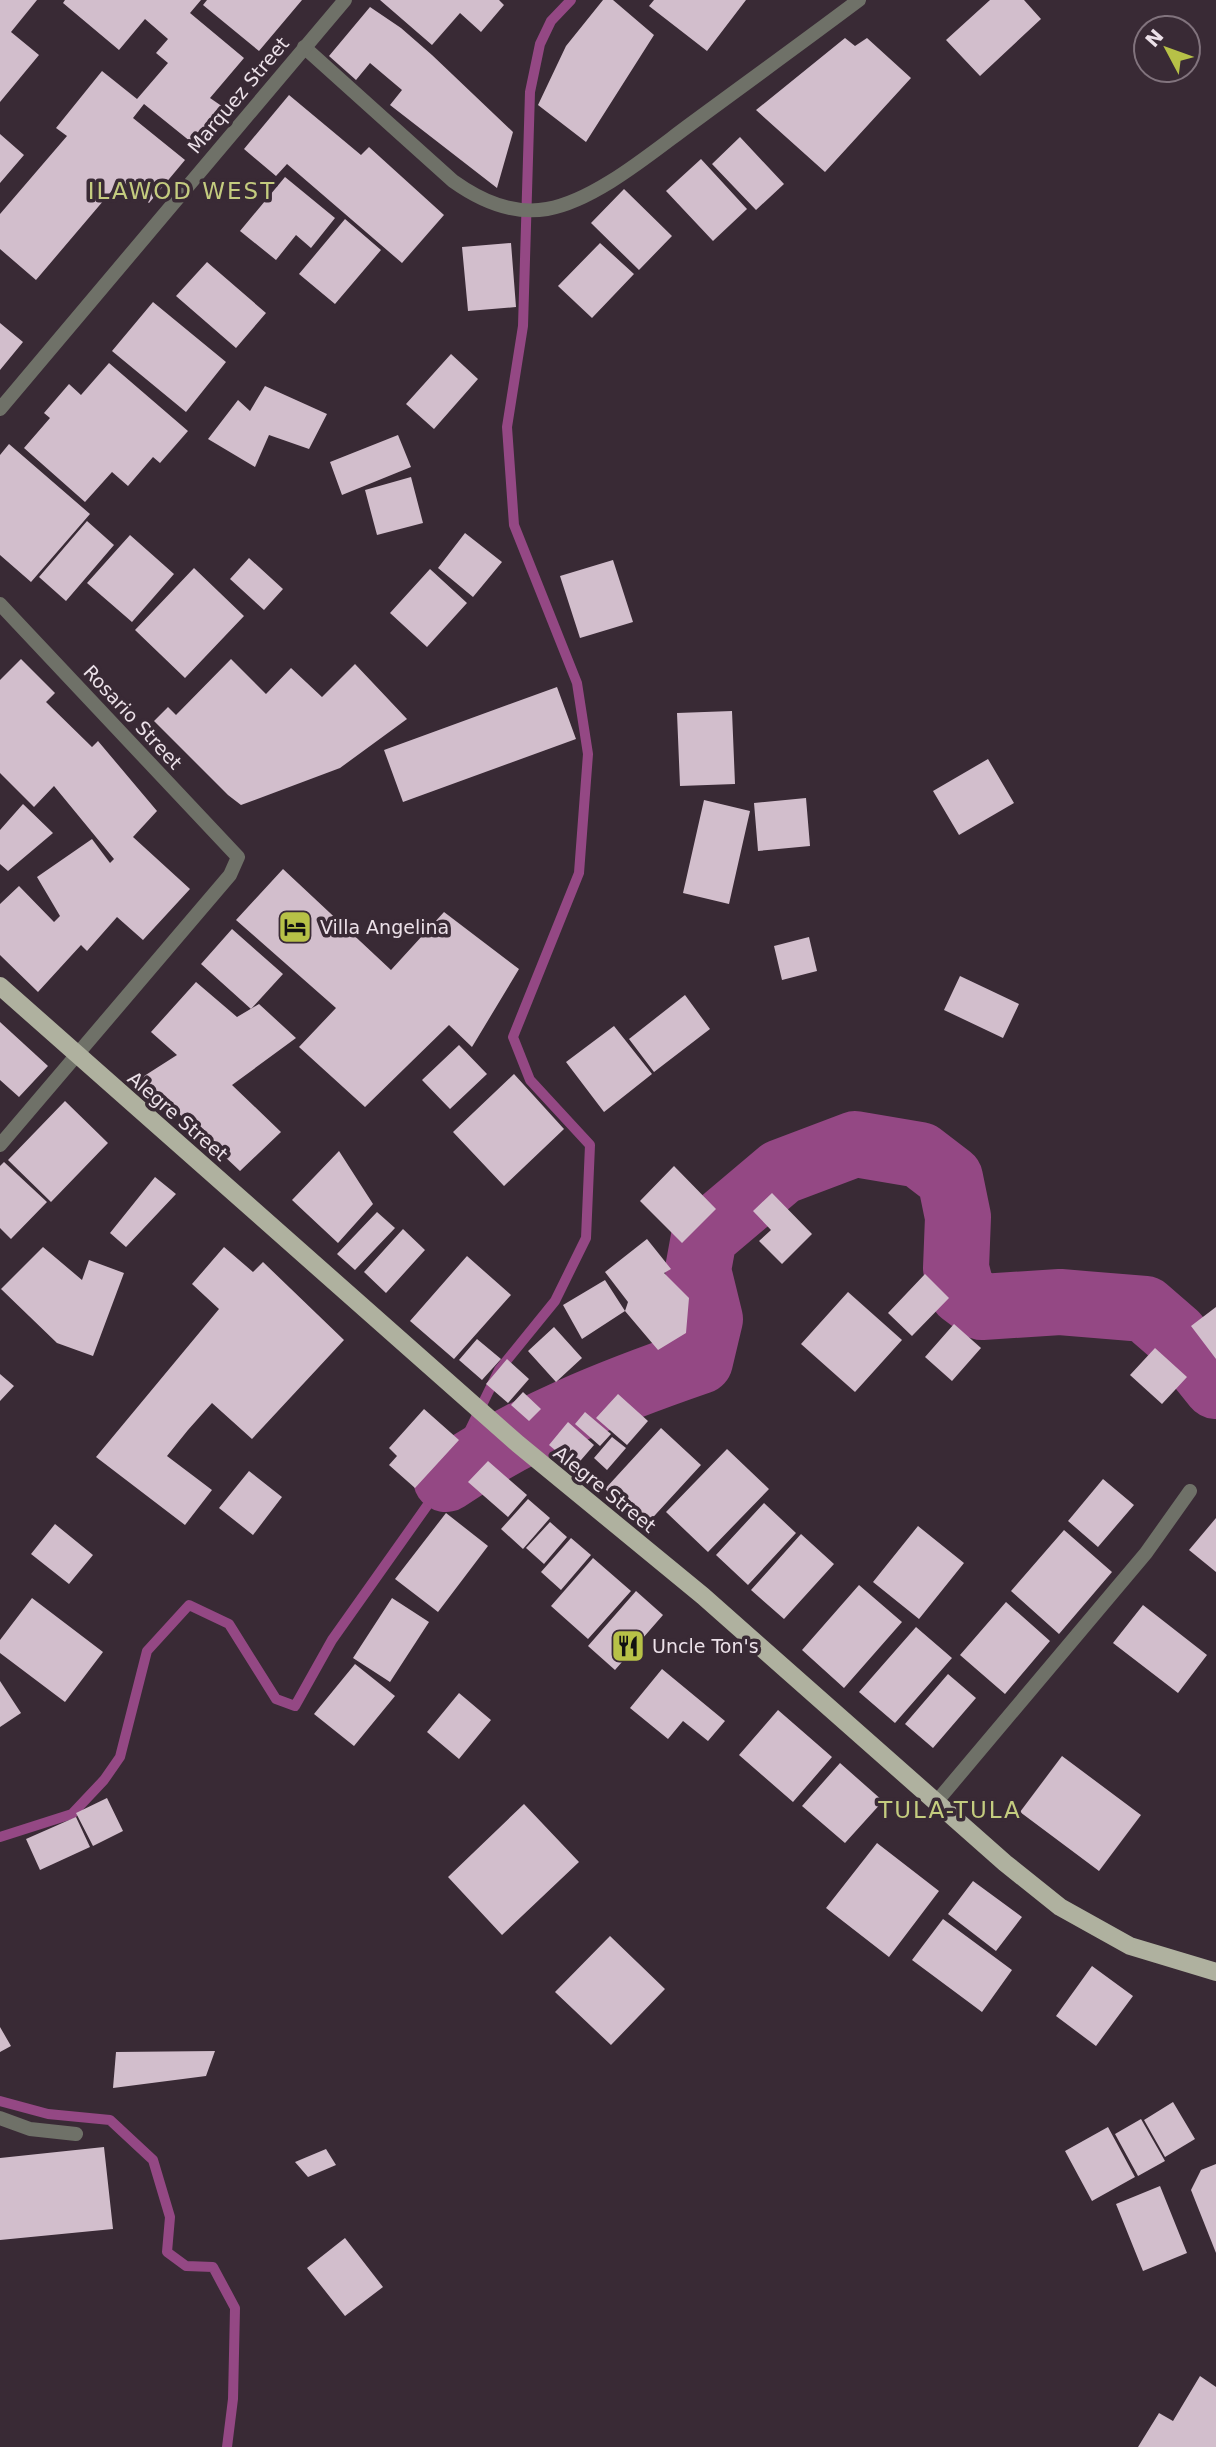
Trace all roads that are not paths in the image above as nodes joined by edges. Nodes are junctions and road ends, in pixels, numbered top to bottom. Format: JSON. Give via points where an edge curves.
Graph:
{"nodes":[{"id":1,"x":345,"y":0,"type":"edge"},
{"id":2,"x":859,"y":0,"type":"edge"},
{"id":3,"x":304,"y":47,"type":"junction"},
{"id":4,"x":0,"y":409,"type":"edge"},
{"id":5,"x":0,"y":604,"type":"edge"},
{"id":6,"x":0,"y":986,"type":"edge"},
{"id":7,"x":78,"y":1056,"type":"junction"},
{"id":8,"x":0,"y":1145,"type":"edge"},
{"id":9,"x":1190,"y":1491,"type":"dead end"},
{"id":10,"x":938,"y":1800,"type":"junction"},
{"id":11,"x":1216,"y":1972,"type":"edge"},
{"id":12,"x":0,"y":2118,"type":"edge"},
{"id":13,"x":76,"y":2134,"type":"dead end"}],
"edges":[{"from":1,"to":3,"type":"street","name":"Marquez Street"},
{"from":2,"to":3,"type":"street","via":[[639,162],[584,195],[547,209],[513,209],[478,199]]},
{"from":3,"to":4,"type":"street","name":"Marquez Street"},
{"from":5,"to":7,"type":"street","name":"Rosario Street","via":[[238,857],[230,875]]},
{"from":6,"to":7,"type":"main road","name":"Alegre Street"},
{"from":7,"to":8,"type":"street"},
{"from":7,"to":10,"type":"main road","name":"Alegre Street","via":[[518,1444]]},
{"from":9,"to":10,"type":"street","via":[[1146,1553]]},
{"from":10,"to":11,"type":"main road","name":"Alegre Street","via":[[1005,1863],[1060,1906],[1130,1947]]},
{"from":12,"to":13,"type":"street","via":[[30,2129]]}]}
